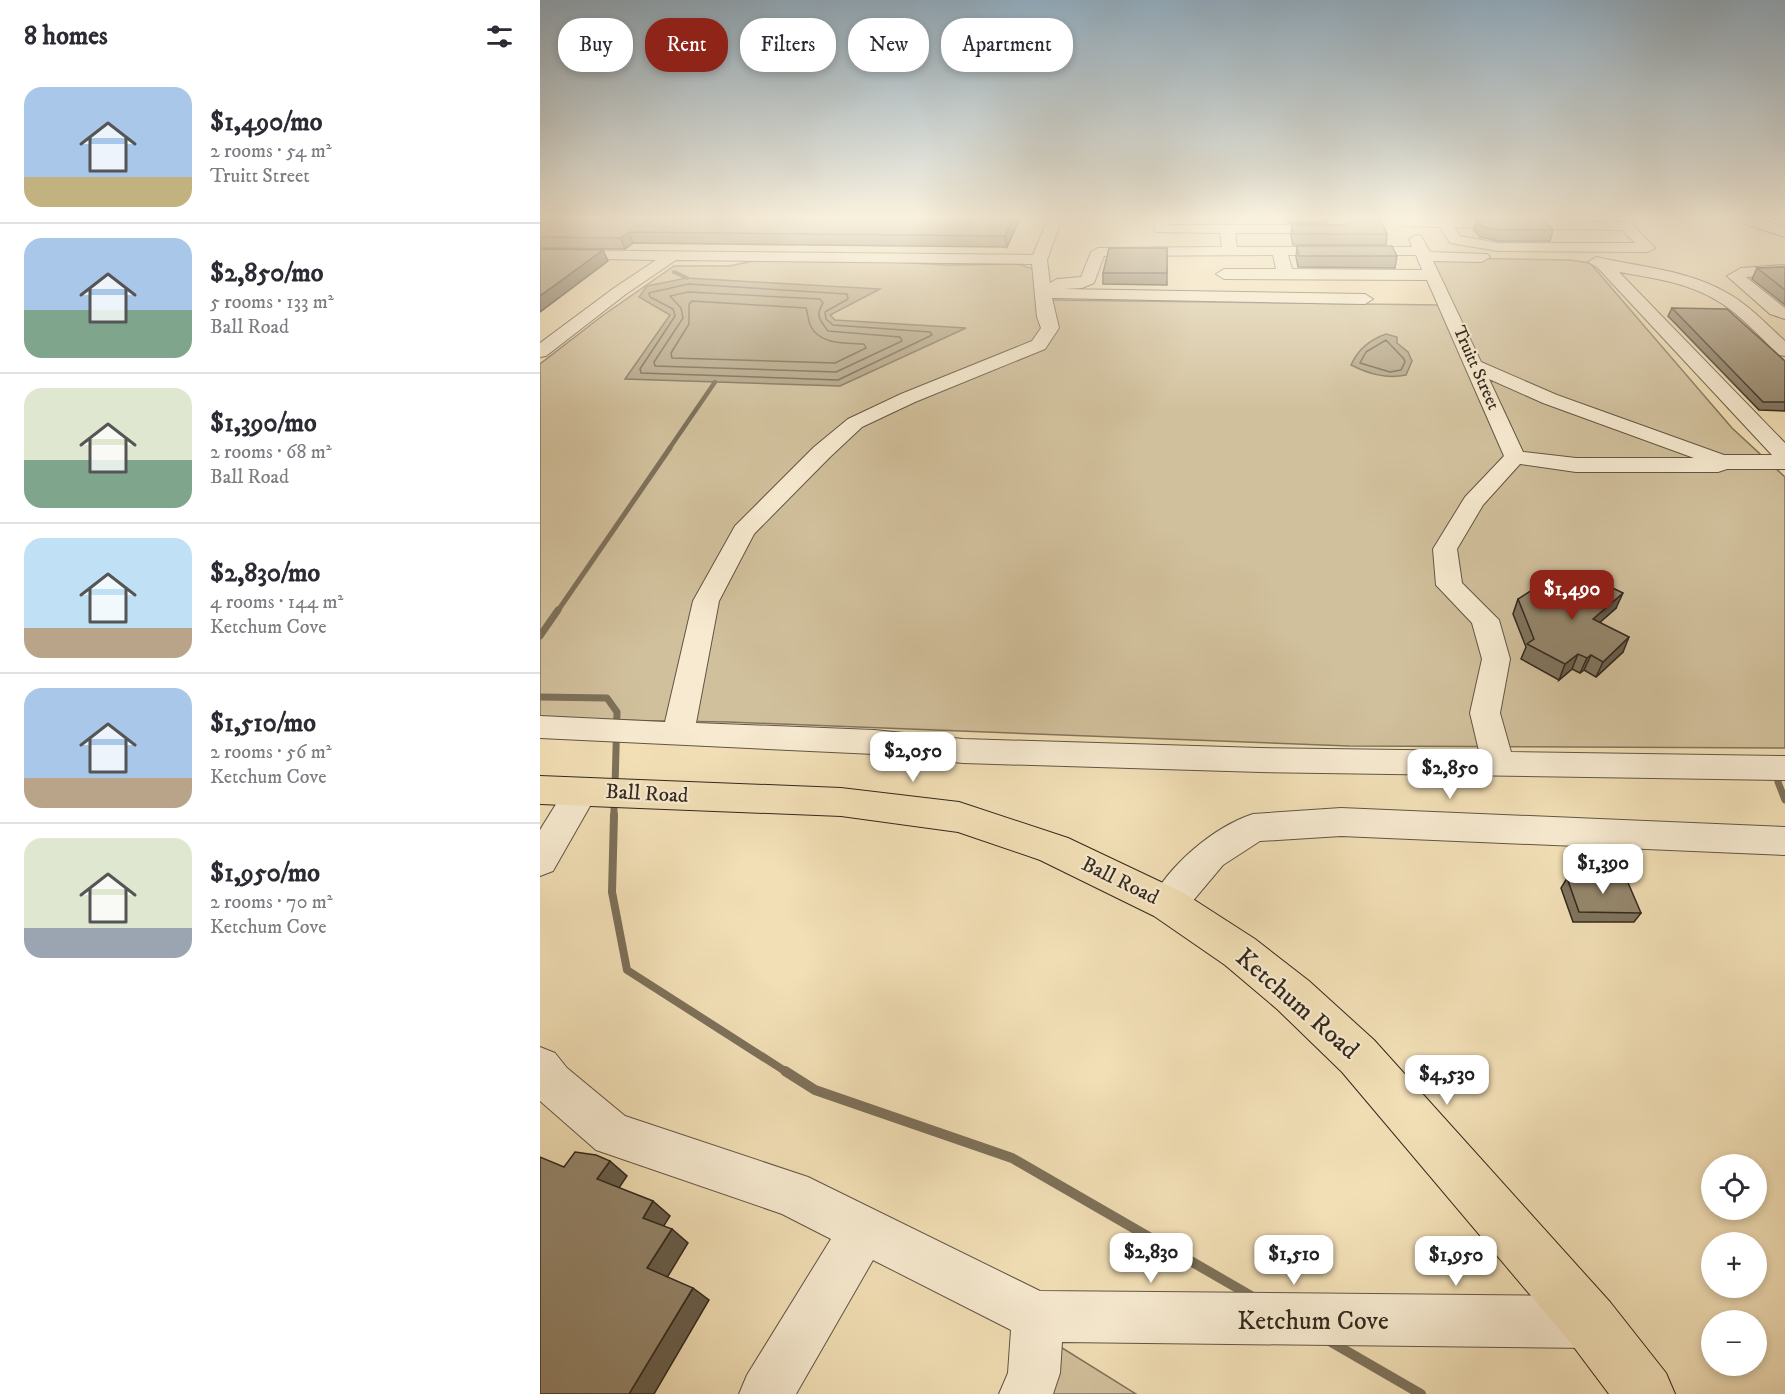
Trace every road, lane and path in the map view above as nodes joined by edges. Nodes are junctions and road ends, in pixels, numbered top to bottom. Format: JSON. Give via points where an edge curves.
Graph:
{"nodes":[{"id":1,"x":635,"y":281,"type":"edge"},
{"id":2,"x":1041,"y":281,"type":"edge"},
{"id":3,"x":1062,"y":281,"type":"edge"},
{"id":4,"x":1074,"y":281,"type":"edge"},
{"id":5,"x":1086,"y":281,"type":"edge"},
{"id":6,"x":1437,"y":281,"type":"edge"},
{"id":7,"x":1619,"y":281,"type":"edge"},
{"id":8,"x":1688,"y":281,"type":"edge"},
{"id":9,"x":1741,"y":281,"type":"edge"},
{"id":10,"x":1365,"y":299,"type":"dead end"},
{"id":11,"x":1785,"y":314,"type":"edge"},
{"id":12,"x":548,"y":339,"type":"edge"},
{"id":13,"x":1785,"y":351,"type":"edge"},
{"id":14,"x":540,"y":352,"type":"edge"},
{"id":15,"x":1475,"y":366,"type":"junction"},
{"id":16,"x":1785,"y":456,"type":"edge"},
{"id":17,"x":1515,"y":457,"type":"junction"},
{"id":18,"x":1718,"y":462,"type":"junction"},
{"id":19,"x":1785,"y":462,"type":"edge"},
{"id":20,"x":540,"y":727,"type":"edge"},
{"id":21,"x":678,"y":734,"type":"junction"},
{"id":22,"x":1498,"y":764,"type":"junction"},
{"id":23,"x":1785,"y":768,"type":"edge"},
{"id":24,"x":540,"y":790,"type":"edge"},
{"id":25,"x":601,"y":792,"type":"junction"},
{"id":26,"x":1785,"y":842,"type":"edge"},
{"id":27,"x":540,"y":861,"type":"edge"},
{"id":28,"x":1168,"y":904,"type":"junction"},
{"id":29,"x":540,"y":1068,"type":"edge"},
{"id":30,"x":864,"y":1230,"type":"junction"},
{"id":31,"x":1037,"y":1316,"type":"junction"},
{"id":32,"x":1590,"y":1322,"type":"junction"},
{"id":33,"x":766,"y":1394,"type":"edge"},
{"id":34,"x":1026,"y":1394,"type":"edge"},
{"id":35,"x":1645,"y":1394,"type":"edge"}],
"edges":[{"from":1,"to":12,"type":"street"},
{"from":2,"to":21,"type":"street","via":[[1050,328],[1039,345],[855,423],[744,531],[706,601]]},
{"from":3,"to":5,"type":"street"},
{"from":4,"to":10,"type":"street"},
{"from":6,"to":15,"type":"street","name":"Truitt Street"},
{"from":7,"to":16,"type":"street"},
{"from":8,"to":13,"type":"street","via":[[1724,297]]},
{"from":9,"to":11,"type":"street"},
{"from":12,"to":14,"type":"street"},
{"from":15,"to":17,"type":"street","name":"Truitt Street"},
{"from":15,"to":18,"type":"street","via":[[1550,399]]},
{"from":17,"to":18,"type":"street","via":[[1576,465],[1710,466]]},
{"from":17,"to":22,"type":"street","via":[[1473,502],[1445,549],[1449,585],[1485,620],[1496,659],[1485,712]]},
{"from":18,"to":19,"type":"street"},
{"from":20,"to":21,"type":"street"},
{"from":21,"to":22,"type":"street","via":[[874,742],[975,751]]},
{"from":22,"to":23,"type":"street"},
{"from":24,"to":25,"type":"main road","name":"Ball Road"},
{"from":25,"to":27,"type":"street"},
{"from":25,"to":28,"type":"main road","name":"Ball Road","via":[[841,802],[959,817],[1054,849]]},
{"from":26,"to":28,"type":"street","name":"Ball Road","via":[[1341,822],[1253,828],[1210,855]]},
{"from":28,"to":32,"type":"main road","name":"Ketchum Road","via":[[1249,959],[1358,1056]]},
{"from":29,"to":30,"type":"street","via":[[612,1134],[791,1194]]},
{"from":30,"to":31,"type":"street"},
{"from":30,"to":33,"type":"street"},
{"from":31,"to":32,"type":"street","name":"Ketchum Cove"},
{"from":31,"to":34,"type":"street","via":[[1034,1373]]},
{"from":32,"to":35,"type":"main road","name":"Ketchum Road"}]}
